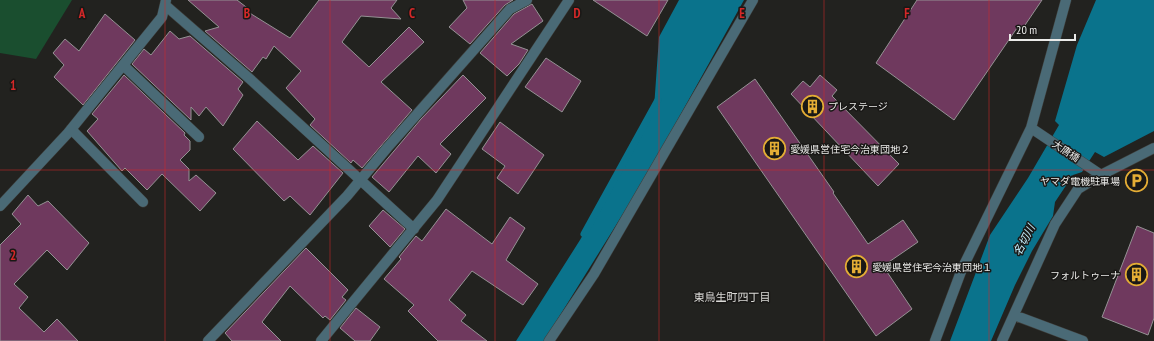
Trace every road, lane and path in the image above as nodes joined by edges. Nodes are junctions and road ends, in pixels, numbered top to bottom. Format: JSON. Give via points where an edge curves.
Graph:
{"nodes":[{"id":1,"x":527,"y":0,"type":"edge"},
{"id":2,"x":569,"y":0,"type":"edge"},
{"id":3,"x":753,"y":0,"type":"edge"},
{"id":4,"x":1066,"y":0,"type":"edge"},
{"id":5,"x":166,"y":3,"type":"edge"},
{"id":6,"x":123,"y":65,"type":"junction"},
{"id":7,"x":72,"y":129,"type":"junction"},
{"id":8,"x":1031,"y":129,"type":"junction"},
{"id":9,"x":199,"y":137,"type":"dead end"},
{"id":10,"x":1154,"y":148,"type":"edge"},
{"id":11,"x":1101,"y":174,"type":"junction"},
{"id":12,"x":360,"y":179,"type":"junction"},
{"id":13,"x":143,"y":202,"type":"dead end"},
{"id":14,"x":0,"y":206,"type":"edge"},
{"id":15,"x":414,"y":229,"type":"junction"},
{"id":16,"x":1014,"y":315,"type":"junction"},
{"id":17,"x":208,"y":341,"type":"edge"},
{"id":18,"x":321,"y":341,"type":"edge"},
{"id":19,"x":549,"y":341,"type":"edge"},
{"id":20,"x":935,"y":341,"type":"edge"},
{"id":21,"x":1002,"y":341,"type":"edge"},
{"id":22,"x":1083,"y":341,"type":"edge"}],
"edges":[{"from":1,"to":12,"type":"street","via":[[510,9]]},
{"from":2,"to":15,"type":"street","via":[[438,200]]},
{"from":3,"to":19,"type":"street","via":[[594,274]]},
{"from":4,"to":8,"type":"street"},
{"from":5,"to":6,"type":"street","via":[[162,17]]},
{"from":5,"to":12,"type":"street"},
{"from":6,"to":7,"type":"street"},
{"from":6,"to":9,"type":"street"},
{"from":7,"to":13,"type":"street"},
{"from":7,"to":14,"type":"street"},
{"from":8,"to":11,"type":"street","name":"大唐橋"},
{"from":8,"to":20,"type":"street","via":[[962,269]]},
{"from":10,"to":11,"type":"street"},
{"from":11,"to":16,"type":"street","via":[[1078,189],[1055,224]]},
{"from":12,"to":15,"type":"street"},
{"from":12,"to":17,"type":"street","via":[[347,196]]},
{"from":15,"to":18,"type":"street"},
{"from":16,"to":21,"type":"street"},
{"from":16,"to":22,"type":"street"}]}
